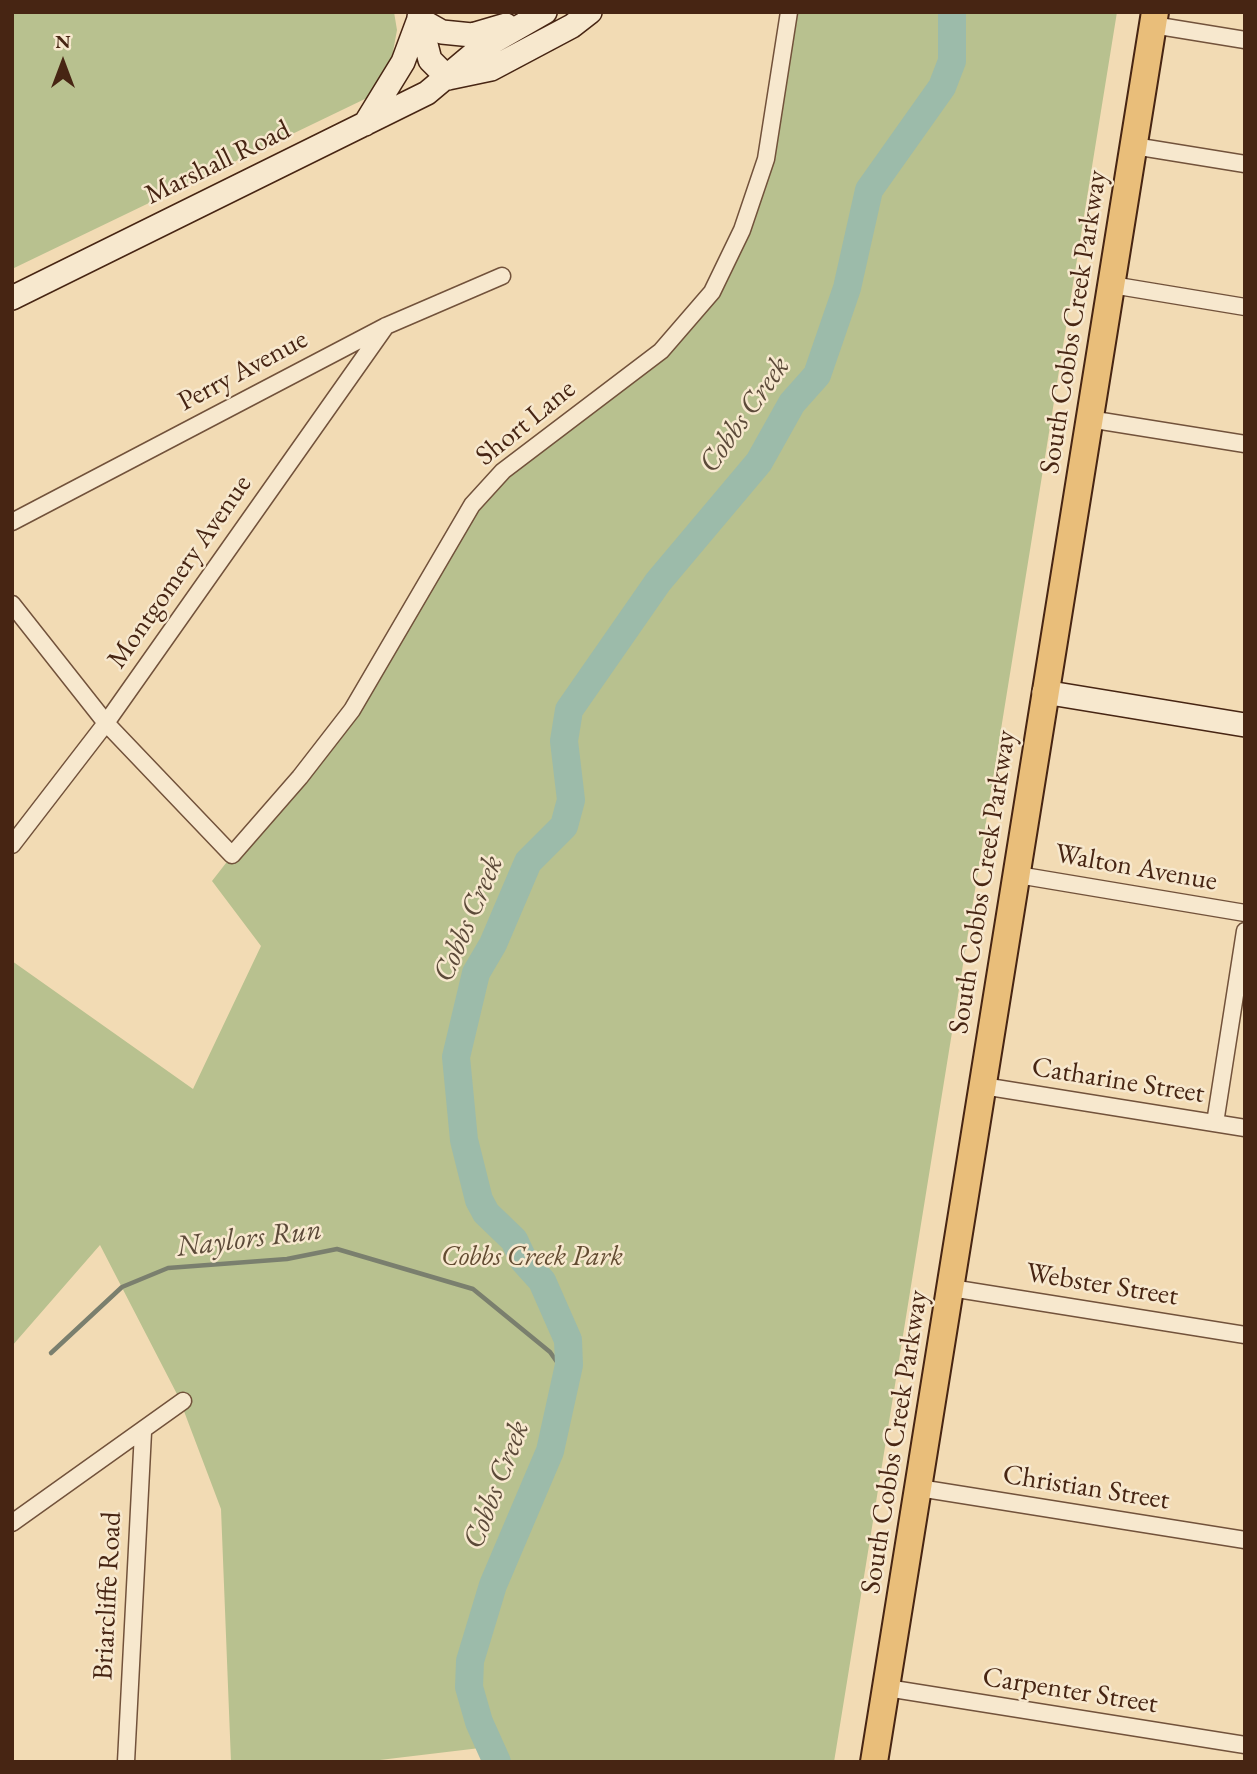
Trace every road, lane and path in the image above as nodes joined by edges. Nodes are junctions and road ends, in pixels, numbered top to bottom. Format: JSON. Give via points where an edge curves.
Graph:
{"nodes":[{"id":1,"x":590,"y":12,"type":"edge"},
{"id":2,"x":789,"y":12,"type":"edge"},
{"id":3,"x":543,"y":14,"type":"edge"},
{"id":4,"x":419,"y":15,"type":"edge"},
{"id":5,"x":1154,"y":18,"type":"edge"},
{"id":6,"x":1245,"y":40,"type":"edge"},
{"id":7,"x":449,"y":78,"type":"junction"},
{"id":8,"x":365,"y":124,"type":"junction"},
{"id":9,"x":1134,"y":146,"type":"junction"},
{"id":10,"x":1245,"y":164,"type":"edge"},
{"id":11,"x":502,"y":276,"type":"dead end"},
{"id":12,"x":1112,"y":285,"type":"junction"},
{"id":13,"x":12,"y":298,"type":"edge"},
{"id":14,"x":1245,"y":307,"type":"edge"},
{"id":15,"x":386,"y":326,"type":"junction"},
{"id":16,"x":1089,"y":419,"type":"junction"},
{"id":17,"x":1245,"y":444,"type":"edge"},
{"id":18,"x":12,"y":522,"type":"edge"},
{"id":19,"x":12,"y":604,"type":"edge"},
{"id":20,"x":1044,"y":692,"type":"junction"},
{"id":21,"x":106,"y":723,"type":"junction"},
{"id":22,"x":1245,"y":725,"type":"edge"},
{"id":23,"x":12,"y":845,"type":"edge"},
{"id":24,"x":1018,"y":875,"type":"junction"},
{"id":25,"x":1245,"y":913,"type":"edge"},
{"id":26,"x":1245,"y":932,"type":"edge"},
{"id":27,"x":983,"y":1086,"type":"junction"},
{"id":28,"x":1214,"y":1124,"type":"junction"},
{"id":29,"x":1245,"y":1128,"type":"edge"},
{"id":30,"x":951,"y":1288,"type":"junction"},
{"id":31,"x":1245,"y":1335,"type":"edge"},
{"id":32,"x":183,"y":1401,"type":"dead end"},
{"id":33,"x":143,"y":1432,"type":"junction"},
{"id":34,"x":919,"y":1488,"type":"junction"},
{"id":35,"x":12,"y":1523,"type":"edge"},
{"id":36,"x":1245,"y":1540,"type":"edge"},
{"id":37,"x":887,"y":1688,"type":"junction"},
{"id":38,"x":1245,"y":1745,"type":"edge"},
{"id":39,"x":126,"y":1762,"type":"edge"},
{"id":40,"x":874,"y":1762,"type":"edge"}],
"edges":[{"from":1,"to":7,"type":"main road","name":"Marshall Road","via":[[491,69]]},
{"from":2,"to":21,"type":"street","name":"Short Lane","via":[[766,159],[741,230],[712,292],[662,351],[503,471],[472,505],[352,710],[232,855]]},
{"from":3,"to":4,"type":"main road","via":[[472,35],[442,32]]},
{"from":3,"to":7,"type":"main road","name":"Marshall Road","via":[[477,51]]},
{"from":4,"to":7,"type":"main road","via":[[430,60]]},
{"from":4,"to":8,"type":"main road","via":[[403,62]]},
{"from":5,"to":6,"type":"street"},
{"from":5,"to":9,"type":"main road","name":"South Cobbs Creek Parkway"},
{"from":7,"to":8,"type":"main road","name":"Marshall Road"},
{"from":8,"to":13,"type":"main road","name":"Marshall Road"},
{"from":9,"to":10,"type":"street"},
{"from":9,"to":12,"type":"main road","name":"South Cobbs Creek Parkway"},
{"from":11,"to":15,"type":"street","name":"Perry Avenue"},
{"from":12,"to":14,"type":"street"},
{"from":12,"to":16,"type":"main road","name":"South Cobbs Creek Parkway"},
{"from":15,"to":18,"type":"street","name":"Perry Avenue"},
{"from":15,"to":21,"type":"street","name":"Montgomery Avenue"},
{"from":16,"to":17,"type":"street"},
{"from":16,"to":20,"type":"main road","name":"South Cobbs Creek Parkway"},
{"from":19,"to":21,"type":"street"},
{"from":20,"to":22,"type":"main road"},
{"from":20,"to":24,"type":"main road","name":"South Cobbs Creek Parkway"},
{"from":21,"to":23,"type":"street","name":"Montgomery Avenue"},
{"from":24,"to":25,"type":"street","name":"Walton Avenue"},
{"from":24,"to":27,"type":"main road","name":"South Cobbs Creek Parkway"},
{"from":26,"to":28,"type":"street"},
{"from":27,"to":28,"type":"street","name":"Catharine Street"},
{"from":27,"to":30,"type":"main road","name":"South Cobbs Creek Parkway"},
{"from":28,"to":29,"type":"street","name":"Catharine Street"},
{"from":30,"to":31,"type":"street","name":"Webster Street"},
{"from":30,"to":34,"type":"main road","name":"South Cobbs Creek Parkway"},
{"from":32,"to":33,"type":"street"},
{"from":33,"to":35,"type":"street"},
{"from":33,"to":39,"type":"street","name":"Briarcliffe Road"},
{"from":34,"to":36,"type":"street","name":"Christian Street"},
{"from":34,"to":37,"type":"main road","name":"South Cobbs Creek Parkway"},
{"from":37,"to":38,"type":"street","name":"Carpenter Street"},
{"from":37,"to":40,"type":"main road","name":"South Cobbs Creek Parkway"}]}
